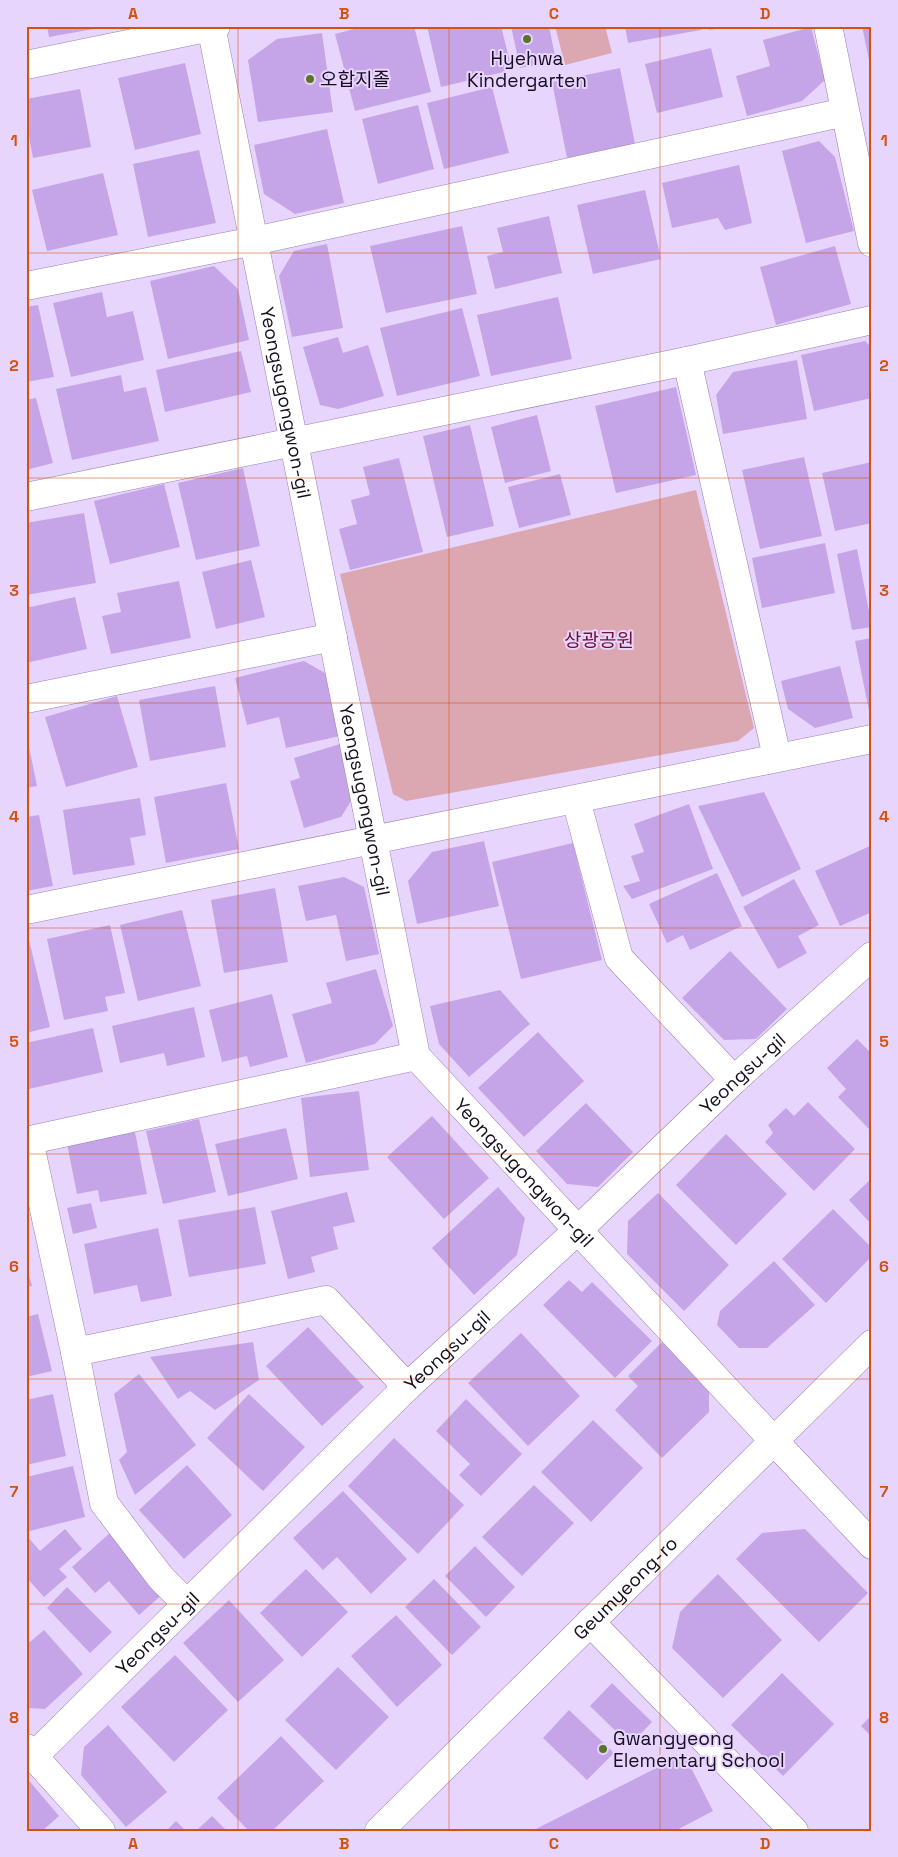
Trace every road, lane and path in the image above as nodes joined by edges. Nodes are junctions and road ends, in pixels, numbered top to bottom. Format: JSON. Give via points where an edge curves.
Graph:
{"nodes":[{"id":1,"x":828,"y":26,"type":"edge"},
{"id":2,"x":213,"y":27,"type":"edge"},
{"id":3,"x":26,"y":65,"type":"edge"},
{"id":4,"x":846,"y":112,"type":"junction"},
{"id":5,"x":254,"y":241,"type":"junction"},
{"id":6,"x":872,"y":243,"type":"edge"},
{"id":7,"x":26,"y":286,"type":"edge"},
{"id":8,"x":872,"y":320,"type":"edge"},
{"id":9,"x":688,"y":361,"type":"junction"},
{"id":10,"x":294,"y":443,"type":"junction"},
{"id":11,"x":26,"y":497,"type":"edge"},
{"id":12,"x":333,"y":637,"type":"junction"},
{"id":13,"x":26,"y":699,"type":"edge"},
{"id":14,"x":872,"y":739,"type":"edge"},
{"id":15,"x":777,"y":757,"type":"junction"},
{"id":16,"x":576,"y":800,"type":"junction"},
{"id":17,"x":373,"y":840,"type":"junction"},
{"id":18,"x":26,"y":910,"type":"edge"},
{"id":19,"x":872,"y":956,"type":"edge"},
{"id":20,"x":416,"y":1056,"type":"junction"},
{"id":21,"x":734,"y":1080,"type":"junction"},
{"id":22,"x":28,"y":1141,"type":"edge"},
{"id":23,"x":578,"y":1230,"type":"junction"},
{"id":24,"x":872,"y":1344,"type":"edge"},
{"id":25,"x":75,"y":1352,"type":"junction"},
{"id":26,"x":407,"y":1388,"type":"junction"},
{"id":27,"x":774,"y":1442,"type":"junction"},
{"id":28,"x":872,"y":1545,"type":"edge"},
{"id":29,"x":186,"y":1604,"type":"junction"},
{"id":30,"x":590,"y":1622,"type":"junction"},
{"id":31,"x":30,"y":1752,"type":"edge"},
{"id":32,"x":101,"y":1831,"type":"edge"},
{"id":33,"x":378,"y":1831,"type":"edge"},
{"id":34,"x":794,"y":1831,"type":"edge"}],
"edges":[{"from":1,"to":4,"type":"street"},
{"from":2,"to":3,"type":"street"},
{"from":2,"to":5,"type":"street","name":"Yeongsugongwon-gil"},
{"from":4,"to":5,"type":"street"},
{"from":4,"to":6,"type":"street"},
{"from":5,"to":7,"type":"street"},
{"from":5,"to":10,"type":"street","name":"Yeongsugongwon-gil"},
{"from":8,"to":9,"type":"street"},
{"from":9,"to":10,"type":"street"},
{"from":9,"to":15,"type":"street"},
{"from":10,"to":11,"type":"street"},
{"from":10,"to":12,"type":"street","name":"Yeongsugongwon-gil"},
{"from":12,"to":13,"type":"street"},
{"from":12,"to":17,"type":"street","name":"Yeongsugongwon-gil"},
{"from":14,"to":15,"type":"street"},
{"from":15,"to":16,"type":"street"},
{"from":16,"to":17,"type":"street"},
{"from":16,"to":21,"type":"street","via":[[620,958]]},
{"from":17,"to":18,"type":"street"},
{"from":17,"to":20,"type":"street","name":"Yeongsugongwon-gil"},
{"from":19,"to":21,"type":"street","name":"Yeongsu-gil"},
{"from":20,"to":22,"type":"street"},
{"from":20,"to":23,"type":"street","name":"Yeongsugongwon-gil"},
{"from":21,"to":23,"type":"street","name":"Yeongsu-gil"},
{"from":22,"to":25,"type":"street"},
{"from":23,"to":26,"type":"street","name":"Yeongsu-gil"},
{"from":23,"to":27,"type":"street","name":"Yeongsugongwon-gil"},
{"from":24,"to":27,"type":"street","name":"Geumyeong-ro"},
{"from":25,"to":26,"type":"street","via":[[326,1300]]},
{"from":25,"to":29,"type":"street","via":[[104,1503],[161,1578]]},
{"from":26,"to":29,"type":"street","name":"Yeongsu-gil"},
{"from":27,"to":28,"type":"street","name":"Yeongsugongwon-gil"},
{"from":27,"to":30,"type":"street","name":"Geumyeong-ro"},
{"from":29,"to":31,"type":"street","name":"Yeongsu-gil"},
{"from":30,"to":33,"type":"street","name":"Geumyeong-ro"},
{"from":30,"to":34,"type":"street"},
{"from":31,"to":32,"type":"street","name":"Yeongsu-gil"}]}
